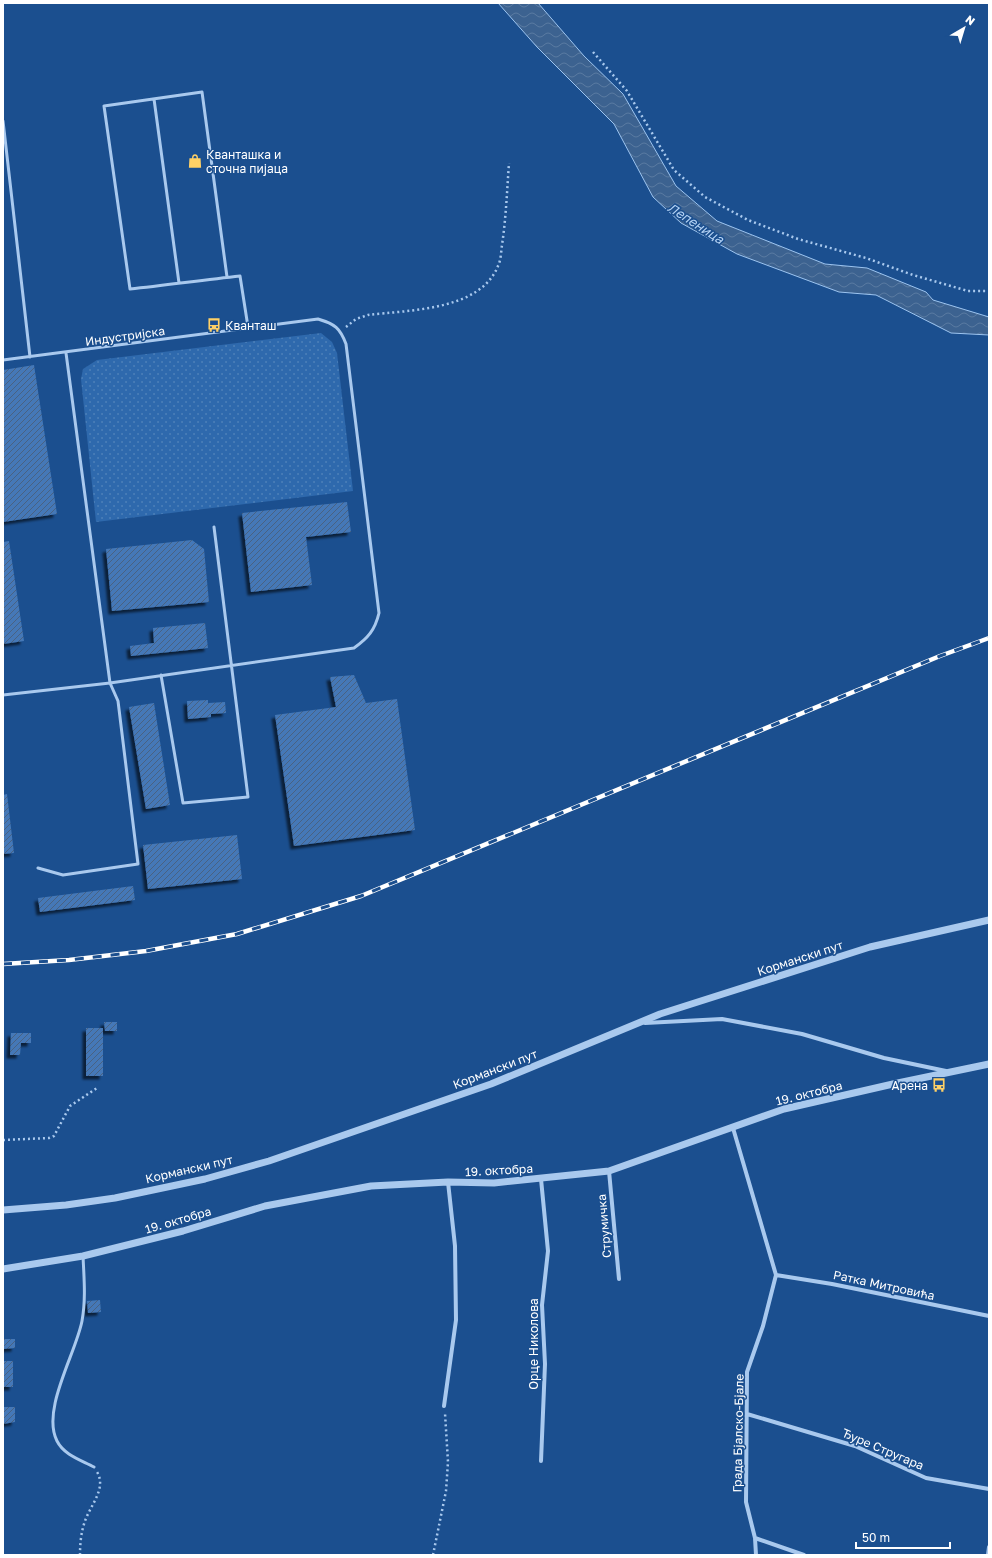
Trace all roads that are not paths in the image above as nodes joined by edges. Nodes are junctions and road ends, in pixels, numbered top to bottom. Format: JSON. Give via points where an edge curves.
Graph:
{"nodes":[{"id":1,"x":154,"y":99,"type":"junction"},
{"id":2,"x":3,"y":120,"type":"edge"},
{"id":3,"x":227,"y":277,"type":"junction"},
{"id":4,"x":179,"y":283,"type":"junction"},
{"id":5,"x":248,"y":327,"type":"junction"},
{"id":6,"x":66,"y":353,"type":"junction"},
{"id":7,"x":30,"y":357,"type":"junction"},
{"id":8,"x":3,"y":360,"type":"edge"},
{"id":9,"x":214,"y":527,"type":"dead end"},
{"id":10,"x":232,"y":665,"type":"junction"},
{"id":11,"x":161,"y":675,"type":"junction"},
{"id":12,"x":110,"y":683,"type":"junction"},
{"id":13,"x":3,"y":695,"type":"edge"},
{"id":14,"x":38,"y":868,"type":"dead end"},
{"id":15,"x":989,"y":920,"type":"edge"},
{"id":16,"x":639,"y":1023,"type":"junction"},
{"id":17,"x":989,"y":1064,"type":"edge"},
{"id":18,"x":949,"y":1072,"type":"junction"},
{"id":19,"x":733,"y":1128,"type":"junction"},
{"id":20,"x":610,"y":1172,"type":"junction"},
{"id":21,"x":541,"y":1179,"type":"junction"},
{"id":22,"x":448,"y":1182,"type":"junction"},
{"id":23,"x":3,"y":1210,"type":"edge"},
{"id":24,"x":83,"y":1256,"type":"junction"},
{"id":25,"x":3,"y":1269,"type":"edge"},
{"id":26,"x":776,"y":1276,"type":"junction"},
{"id":27,"x":619,"y":1279,"type":"dead end"},
{"id":28,"x":989,"y":1316,"type":"edge"},
{"id":29,"x":444,"y":1406,"type":"road end"},
{"id":30,"x":747,"y":1414,"type":"junction"},
{"id":31,"x":541,"y":1461,"type":"dead end"},
{"id":32,"x":94,"y":1467,"type":"road end"},
{"id":33,"x":989,"y":1489,"type":"edge"},
{"id":34,"x":755,"y":1538,"type":"junction"},
{"id":35,"x":989,"y":1547,"type":"edge"},
{"id":36,"x":756,"y":1555,"type":"edge"},
{"id":37,"x":804,"y":1555,"type":"edge"},
{"id":38,"x":988,"y":1555,"type":"edge"}],
"edges":[{"from":1,"to":3,"type":"lane","via":[[202,92]]},
{"from":1,"to":4,"type":"lane"},
{"from":1,"to":4,"type":"lane","via":[[104,106],[130,289]]},
{"from":2,"to":7,"type":"lane"},
{"from":3,"to":4,"type":"lane"},
{"from":3,"to":5,"type":"lane","via":[[240,276]]},
{"from":5,"to":6,"type":"lane","name":"Индустријска"},
{"from":5,"to":10,"type":"lane","name":"Индустријска","via":[[318,319],[332,323],[341,332],[346,344],[379,613],[371,634],[354,648]]},
{"from":6,"to":7,"type":"lane","name":"Индустријска"},
{"from":6,"to":12,"type":"lane"},
{"from":7,"to":8,"type":"lane","name":"Индустријска"},
{"from":9,"to":10,"type":"lane"},
{"from":10,"to":11,"type":"lane"},
{"from":10,"to":11,"type":"lane","via":[[248,797],[183,803]]},
{"from":11,"to":12,"type":"lane"},
{"from":12,"to":13,"type":"lane"},
{"from":12,"to":14,"type":"lane","via":[[118,701],[138,864],[63,875]]},
{"from":15,"to":16,"type":"street","name":"Кормански пут","via":[[870,947]]},
{"from":16,"to":18,"type":"street","via":[[722,1019],[802,1034],[884,1058]]},
{"from":16,"to":23,"type":"street","name":"Кормански пут","via":[[491,1084],[269,1161],[115,1198]]},
{"from":17,"to":18,"type":"street","name":"19. октобра"},
{"from":18,"to":19,"type":"street","name":"19. октобра","via":[[784,1109]]},
{"from":19,"to":20,"type":"street","name":"19. октобра"},
{"from":19,"to":26,"type":"street"},
{"from":20,"to":21,"type":"street","name":"19. октобра"},
{"from":20,"to":27,"type":"street","name":"Струмичка"},
{"from":21,"to":22,"type":"street","name":"19. октобра","via":[[494,1183]]},
{"from":21,"to":31,"type":"street","name":"Орце Николова","via":[[548,1251],[542,1305],[545,1364]]},
{"from":22,"to":24,"type":"street","name":"19. октобра","via":[[371,1186],[265,1206],[183,1231]]},
{"from":22,"to":29,"type":"street","via":[[455,1246],[456,1320]]},
{"from":24,"to":25,"type":"street","name":"19. октобра"},
{"from":24,"to":32,"type":"lane","via":[[82,1321],[56,1397],[53,1425],[57,1441],[66,1452]]},
{"from":26,"to":28,"type":"street","name":"Ратка Митровића","via":[[832,1284]]},
{"from":26,"to":30,"type":"street","name":"Града Бјалско-Бјале","via":[[763,1326],[747,1372]]},
{"from":30,"to":33,"type":"street","name":"Ђуре Стругара","via":[[855,1446],[926,1478]]},
{"from":30,"to":34,"type":"street","name":"Града Бјалско-Бјале","via":[[746,1502]]},
{"from":34,"to":36,"type":"street","name":"Града Бјалско-Бјале"},
{"from":34,"to":37,"type":"street"},
{"from":35,"to":38,"type":"street"}]}
